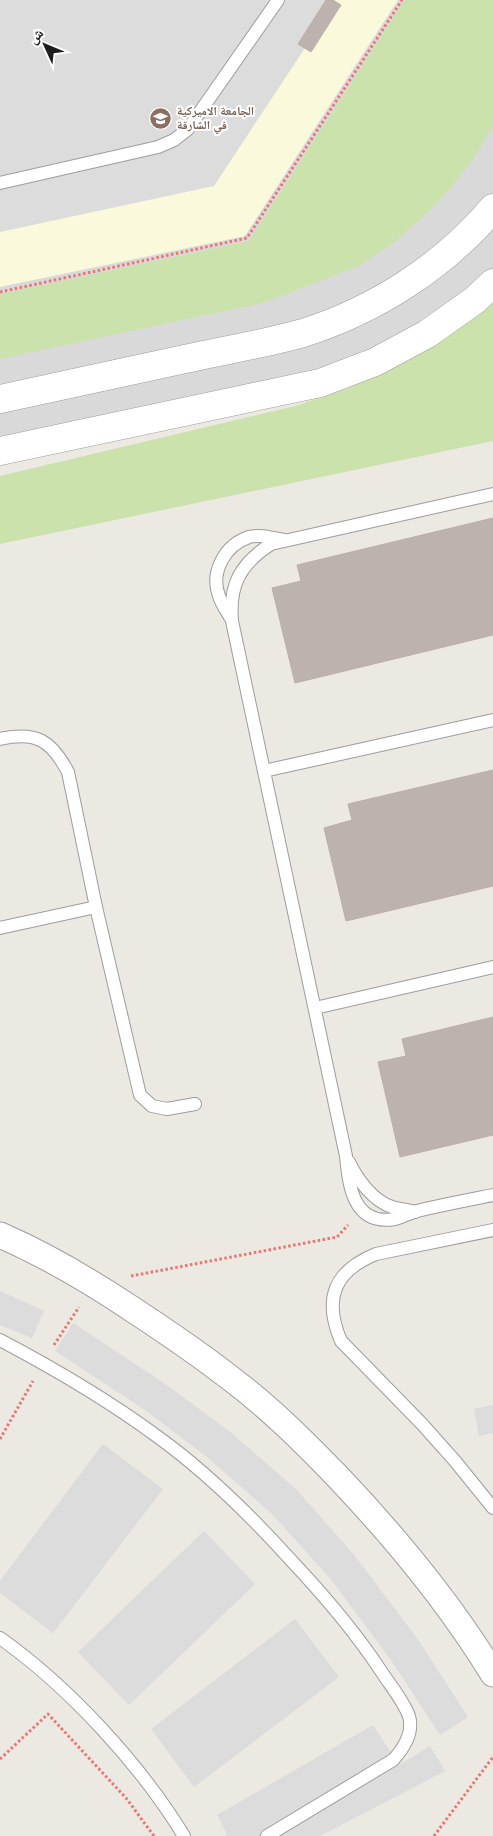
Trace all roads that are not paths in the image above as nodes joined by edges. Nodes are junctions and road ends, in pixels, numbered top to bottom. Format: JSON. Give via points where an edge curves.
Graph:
{"nodes":[{"id":1,"x":278,"y":0,"type":"edge"},
{"id":2,"x":0,"y":183,"type":"edge"},
{"id":3,"x":493,"y":208,"type":"edge"},
{"id":4,"x":493,"y":283,"type":"edge"},
{"id":5,"x":0,"y":399,"type":"edge"},
{"id":6,"x":0,"y":451,"type":"edge"},
{"id":7,"x":493,"y":494,"type":"edge"},
{"id":8,"x":286,"y":540,"type":"junction"},
{"id":9,"x":232,"y":621,"type":"junction"},
{"id":10,"x":493,"y":720,"type":"edge"},
{"id":11,"x":0,"y":739,"type":"edge"},
{"id":12,"x":264,"y":771,"type":"junction"},
{"id":13,"x":96,"y":907,"type":"junction"},
{"id":14,"x":0,"y":928,"type":"edge"},
{"id":15,"x":493,"y":967,"type":"edge"},
{"id":16,"x":314,"y":1008,"type":"junction"},
{"id":17,"x":195,"y":1104,"type":"dead end"},
{"id":18,"x":346,"y":1156,"type":"junction"},
{"id":19,"x":493,"y":1195,"type":"edge"},
{"id":20,"x":415,"y":1212,"type":"junction"},
{"id":21,"x":493,"y":1230,"type":"edge"},
{"id":22,"x":0,"y":1235,"type":"edge"},
{"id":23,"x":0,"y":1340,"type":"edge"},
{"id":24,"x":493,"y":1508,"type":"edge"},
{"id":25,"x":0,"y":1638,"type":"edge"},
{"id":26,"x":493,"y":1674,"type":"edge"},
{"id":27,"x":184,"y":1836,"type":"edge"},
{"id":28,"x":267,"y":1836,"type":"edge"}],
"edges":[{"from":1,"to":2,"type":"lane","via":[[194,122],[174,140],[150,149]]},
{"from":3,"to":5,"type":"street","via":[[441,260],[398,290],[352,314],[302,333]]},
{"from":4,"to":6,"type":"street","via":[[426,334],[375,362],[320,383]]},
{"from":7,"to":8,"type":"lane"},
{"from":8,"to":9,"type":"lane","via":[[271,544],[258,553],[238,576],[231,606]]},
{"from":8,"to":9,"type":"lane","via":[[250,537],[236,543],[225,554],[218,567],[216,582],[219,596]]},
{"from":9,"to":12,"type":"lane"},
{"from":10,"to":12,"type":"lane"},
{"from":11,"to":13,"type":"lane","via":[[24,736],[43,741],[59,754],[68,772]]},
{"from":12,"to":16,"type":"lane"},
{"from":13,"to":14,"type":"lane"},
{"from":13,"to":17,"type":"lane","via":[[140,1096],[152,1106],[167,1109]]},
{"from":15,"to":16,"type":"lane"},
{"from":16,"to":18,"type":"lane"},
{"from":18,"to":20,"type":"lane","via":[[362,1184],[374,1196],[390,1206]]},
{"from":18,"to":20,"type":"lane","via":[[348,1185],[362,1209],[383,1219]]},
{"from":19,"to":20,"type":"lane"},
{"from":21,"to":24,"type":"lane","via":[[376,1254],[359,1261],[345,1273],[336,1288],[332,1306],[334,1324],[341,1341],[456,1461]]},
{"from":22,"to":26,"type":"street","via":[[96,1285],[166,1331],[234,1381],[299,1437],[414,1561],[471,1638]]},
{"from":23,"to":28,"type":"lane","via":[[43,1363],[158,1437],[224,1492],[258,1524],[350,1627],[409,1717],[410,1733],[404,1748],[393,1760]]},
{"from":25,"to":27,"type":"lane","via":[[82,1709],[149,1786]]}]}
